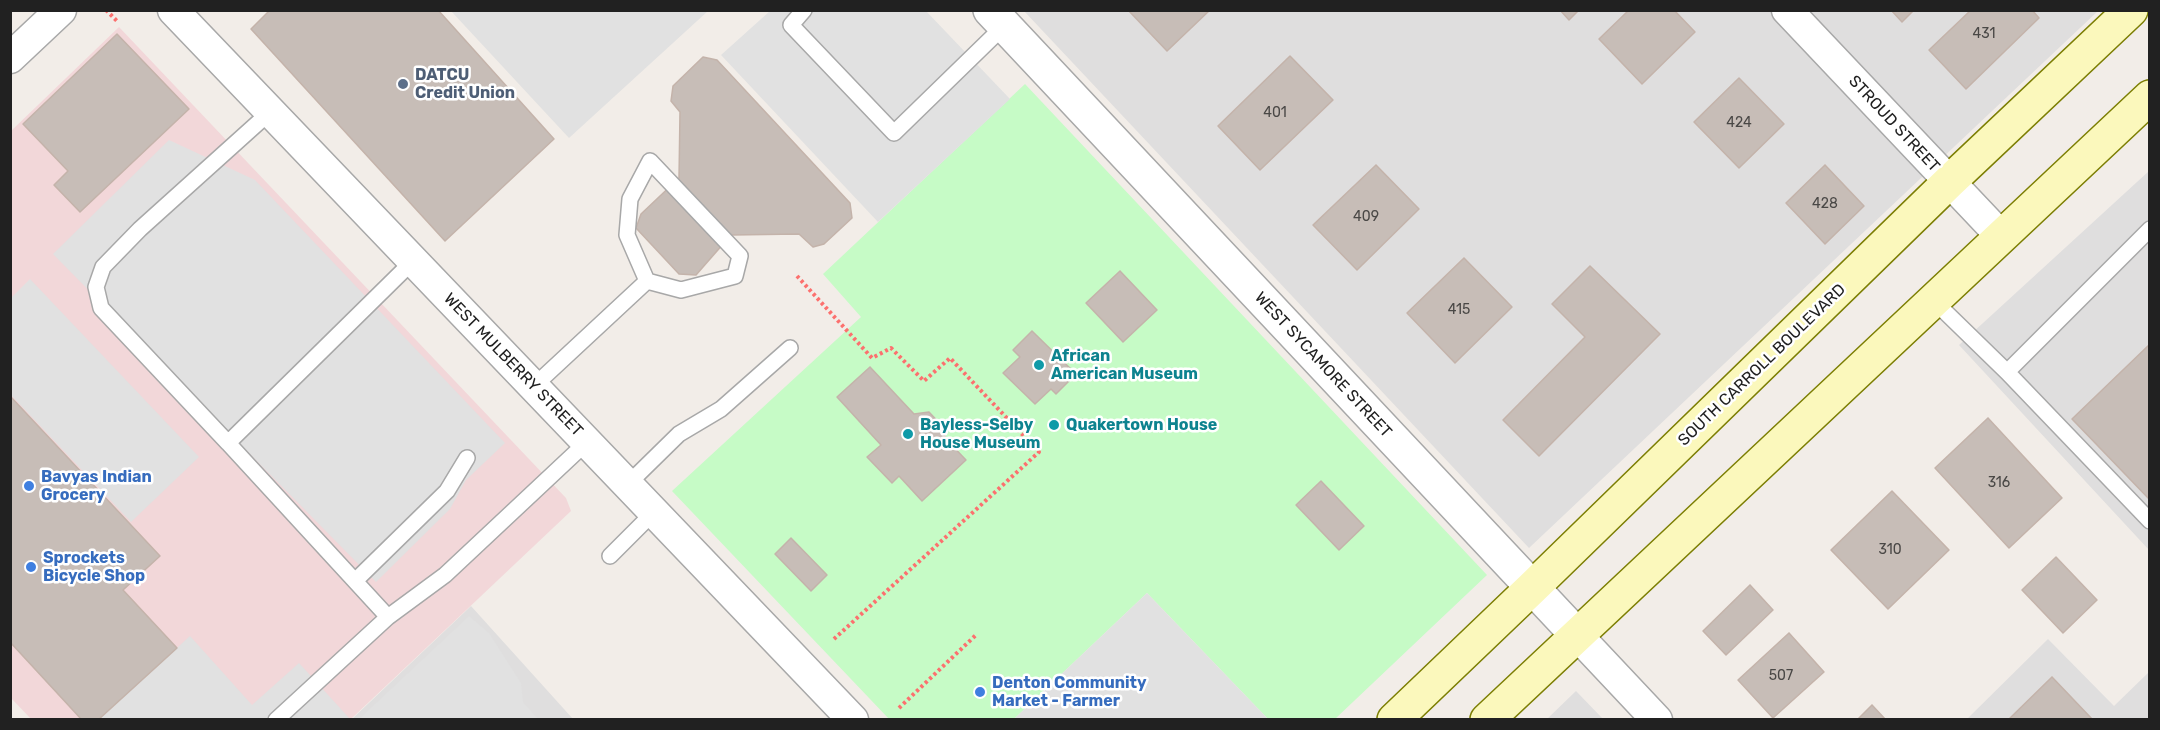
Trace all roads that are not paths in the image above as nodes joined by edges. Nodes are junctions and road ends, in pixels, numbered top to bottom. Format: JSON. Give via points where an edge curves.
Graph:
{"nodes":[{"id":1,"x":61,"y":10,"type":"edge"},
{"id":2,"x":173,"y":10,"type":"edge"},
{"id":3,"x":804,"y":10,"type":"edge"},
{"id":4,"x":1787,"y":10,"type":"edge"},
{"id":5,"x":2131,"y":10,"type":"edge"},
{"id":6,"x":997,"y":18,"type":"edge"},
{"id":7,"x":10,"y":58,"type":"edge"},
{"id":8,"x":2150,"y":97,"type":"edge"},
{"id":9,"x":270,"y":112,"type":"junction"},
{"id":10,"x":1949,"y":182,"type":"junction"},
{"id":11,"x":2150,"y":229,"type":"edge"},
{"id":12,"x":2001,"y":236,"type":"junction"},
{"id":13,"x":413,"y":261,"type":"junction"},
{"id":14,"x":647,"y":281,"type":"junction"},
{"id":15,"x":1933,"y":300,"type":"junction"},
{"id":16,"x":790,"y":348,"type":"dead end"},
{"id":17,"x":2007,"y":372,"type":"junction"},
{"id":18,"x":534,"y":386,"type":"junction"},
{"id":19,"x":587,"y":442,"type":"junction"},
{"id":20,"x":228,"y":443,"type":"junction"},
{"id":21,"x":467,"y":458,"type":"dead end"},
{"id":22,"x":628,"y":484,"type":"junction"},
{"id":23,"x":654,"y":512,"type":"junction"},
{"id":24,"x":2150,"y":521,"type":"edge"},
{"id":25,"x":610,"y":556,"type":"dead end"},
{"id":26,"x":355,"y":581,"type":"junction"},
{"id":27,"x":1532,"y":588,"type":"junction"},
{"id":28,"x":388,"y":617,"type":"junction"},
{"id":29,"x":1577,"y":635,"type":"junction"},
{"id":30,"x":276,"y":720,"type":"edge"},
{"id":31,"x":853,"y":720,"type":"edge"},
{"id":32,"x":1394,"y":720,"type":"edge"},
{"id":33,"x":1487,"y":720,"type":"edge"},
{"id":34,"x":1657,"y":720,"type":"edge"}],
"edges":[{"from":1,"to":7,"type":"street"},
{"from":2,"to":9,"type":"street","name":"WEST MULBERRY STREET"},
{"from":3,"to":6,"type":"lane","via":[[791,26],[894,133]]},
{"from":4,"to":10,"type":"street","name":"STROUD STREET"},
{"from":5,"to":10,"type":"main road","name":"SOUTH CARROLL BOULEVARD"},
{"from":6,"to":27,"type":"street","name":"WEST SYCAMORE STREET"},
{"from":8,"to":12,"type":"main road"},
{"from":9,"to":13,"type":"street","name":"WEST MULBERRY STREET"},
{"from":9,"to":20,"type":"lane","via":[[140,229],[103,267],[96,286],[100,308]]},
{"from":10,"to":12,"type":"street","name":"STROUD STREET"},
{"from":10,"to":27,"type":"main road","name":"SOUTH CARROLL BOULEVARD"},
{"from":11,"to":17,"type":"lane"},
{"from":12,"to":15,"type":"main road"},
{"from":13,"to":18,"type":"street","name":"WEST MULBERRY STREET"},
{"from":13,"to":20,"type":"lane"},
{"from":14,"to":14,"type":"lane","via":[[681,290],[735,276],[740,256],[650,161],[630,199],[627,236]]},
{"from":14,"to":18,"type":"lane"},
{"from":15,"to":17,"type":"lane"},
{"from":15,"to":29,"type":"main road"},
{"from":16,"to":22,"type":"lane","via":[[721,409],[679,434]]},
{"from":17,"to":24,"type":"lane"},
{"from":18,"to":19,"type":"street","name":"WEST MULBERRY STREET"},
{"from":19,"to":22,"type":"street","name":"WEST MULBERRY STREET"},
{"from":19,"to":28,"type":"lane","via":[[445,575]]},
{"from":20,"to":26,"type":"lane"},
{"from":21,"to":26,"type":"lane","via":[[447,491]]},
{"from":22,"to":23,"type":"street","name":"WEST MULBERRY STREET"},
{"from":23,"to":25,"type":"lane"},
{"from":23,"to":31,"type":"street","name":"WEST MULBERRY STREET"},
{"from":26,"to":28,"type":"lane"},
{"from":27,"to":29,"type":"street","name":"WEST SYCAMORE STREET"},
{"from":27,"to":32,"type":"main road","name":"SOUTH CARROLL BOULEVARD"},
{"from":28,"to":30,"type":"lane"},
{"from":29,"to":33,"type":"main road"},
{"from":29,"to":34,"type":"street","name":"WEST SYCAMORE STREET"}]}
